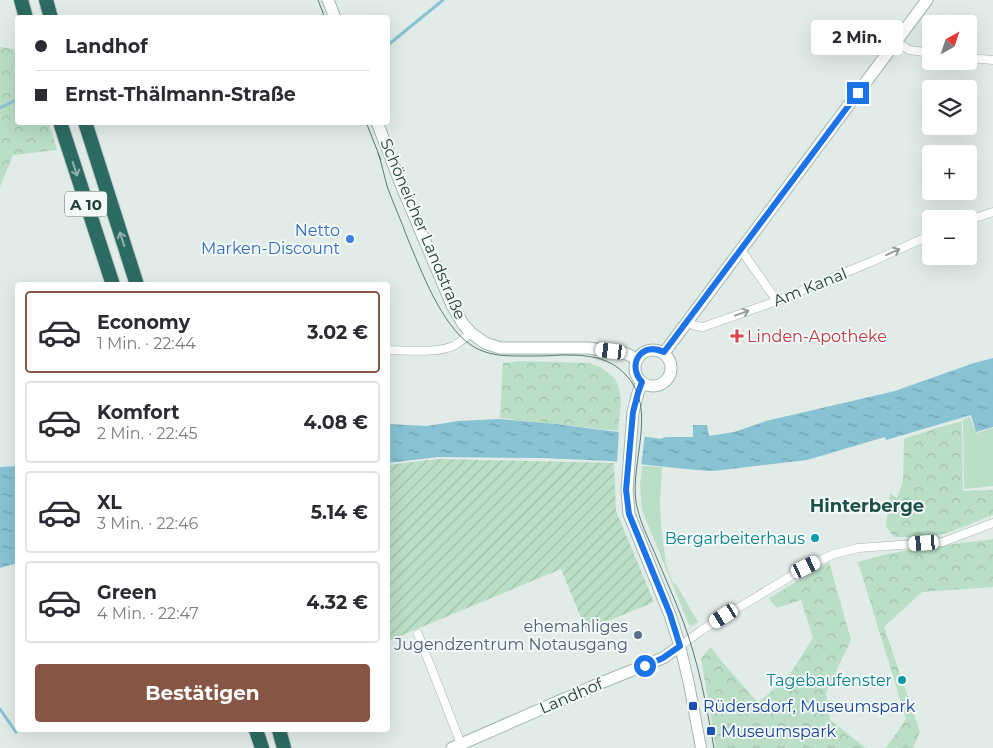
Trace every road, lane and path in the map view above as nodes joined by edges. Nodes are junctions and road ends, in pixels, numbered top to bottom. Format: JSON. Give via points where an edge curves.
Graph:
{"nodes":[{"id":1,"x":21,"y":0,"type":"edge"},
{"id":2,"x":46,"y":0,"type":"edge"},
{"id":3,"x":328,"y":0,"type":"edge"},
{"id":4,"x":927,"y":0,"type":"edge"},
{"id":5,"x":25,"y":15,"type":"edge"},
{"id":6,"x":50,"y":15,"type":"edge"},
{"id":7,"x":334,"y":15,"type":"edge"},
{"id":8,"x":896,"y":41,"type":"junction"},
{"id":9,"x":922,"y":52,"type":"edge"},
{"id":10,"x":978,"y":59,"type":"edge"},
{"id":11,"x":993,"y":60,"type":"edge"},
{"id":12,"x":61,"y":125,"type":"edge"},
{"id":13,"x":86,"y":125,"type":"edge"},
{"id":14,"x":378,"y":125,"type":"edge"},
{"id":15,"x":993,"y":212,"type":"edge"},
{"id":16,"x":977,"y":217,"type":"edge"},
{"id":17,"x":922,"y":239,"type":"edge"},
{"id":18,"x":741,"y":250,"type":"junction"},
{"id":19,"x":112,"y":282,"type":"edge"},
{"id":20,"x":136,"y":282,"type":"edge"},
{"id":21,"x":777,"y":300,"type":"junction"},
{"id":22,"x":687,"y":323,"type":"junction"},
{"id":23,"x":471,"y":333,"type":"junction"},
{"id":24,"x":390,"y":350,"type":"edge"},
{"id":25,"x":664,"y":352,"type":"junction"},
{"id":26,"x":636,"y":359,"type":"junction"},
{"id":27,"x":642,"y":382,"type":"junction"},
{"id":28,"x":993,"y":523,"type":"edge"},
{"id":29,"x":418,"y":634,"type":"dead end"},
{"id":30,"x":680,"y":646,"type":"junction"},
{"id":31,"x":257,"y":732,"type":"edge"},
{"id":32,"x":280,"y":732,"type":"edge"},
{"id":33,"x":456,"y":746,"type":"edge"},
{"id":34,"x":262,"y":748,"type":"edge"},
{"id":35,"x":284,"y":748,"type":"edge"},
{"id":36,"x":700,"y":748,"type":"edge"}],
"edges":[{"from":1,"to":5,"type":"highway"},
{"from":2,"to":6,"type":"highway"},
{"from":3,"to":7,"type":"main road"},
{"from":4,"to":8,"type":"main road"},
{"from":8,"to":9,"type":"street","via":[[909,50]]},
{"from":8,"to":18,"type":"main road"},
{"from":10,"to":11,"type":"street"},
{"from":12,"to":19,"type":"highway","number":"A 10","one_way":true},
{"from":20,"to":13,"type":"highway","number":"A 10","one_way":true},
{"from":14,"to":23,"type":"main road","name":"Schöneicher Landstraße","via":[[452,305]]},
{"from":15,"to":16,"type":"street"},
{"from":21,"to":17,"type":"street","name":"Am Kanal","one_way":true},
{"from":18,"to":21,"type":"street"},
{"from":18,"to":22,"type":"main road"},
{"from":22,"to":21,"type":"street","name":"Am Kanal","one_way":true,"via":[[703,327]]},
{"from":22,"to":25,"type":"main road"},
{"from":23,"to":24,"type":"street","via":[[455,345],[430,351]]},
{"from":23,"to":26,"type":"main road","via":[[480,341],[500,348],[588,348],[627,354]]},
{"from":25,"to":26,"type":"main road","via":[[649,350]]},
{"from":25,"to":27,"type":"main road","via":[[671,362],[668,379],[653,386]]},
{"from":26,"to":27,"type":"main road","via":[[635,372]]},
{"from":27,"to":30,"type":"main road","via":[[633,412],[627,483],[629,514]]},
{"from":28,"to":30,"type":"street","via":[[943,542],[858,548],[834,554],[732,611]]},
{"from":29,"to":33,"type":"street","name":"Landhof"},
{"from":30,"to":33,"type":"main road","name":"Landhof","via":[[663,658]]},
{"from":30,"to":36,"type":"street"},
{"from":31,"to":34,"type":"highway"},
{"from":32,"to":35,"type":"highway"}]}
